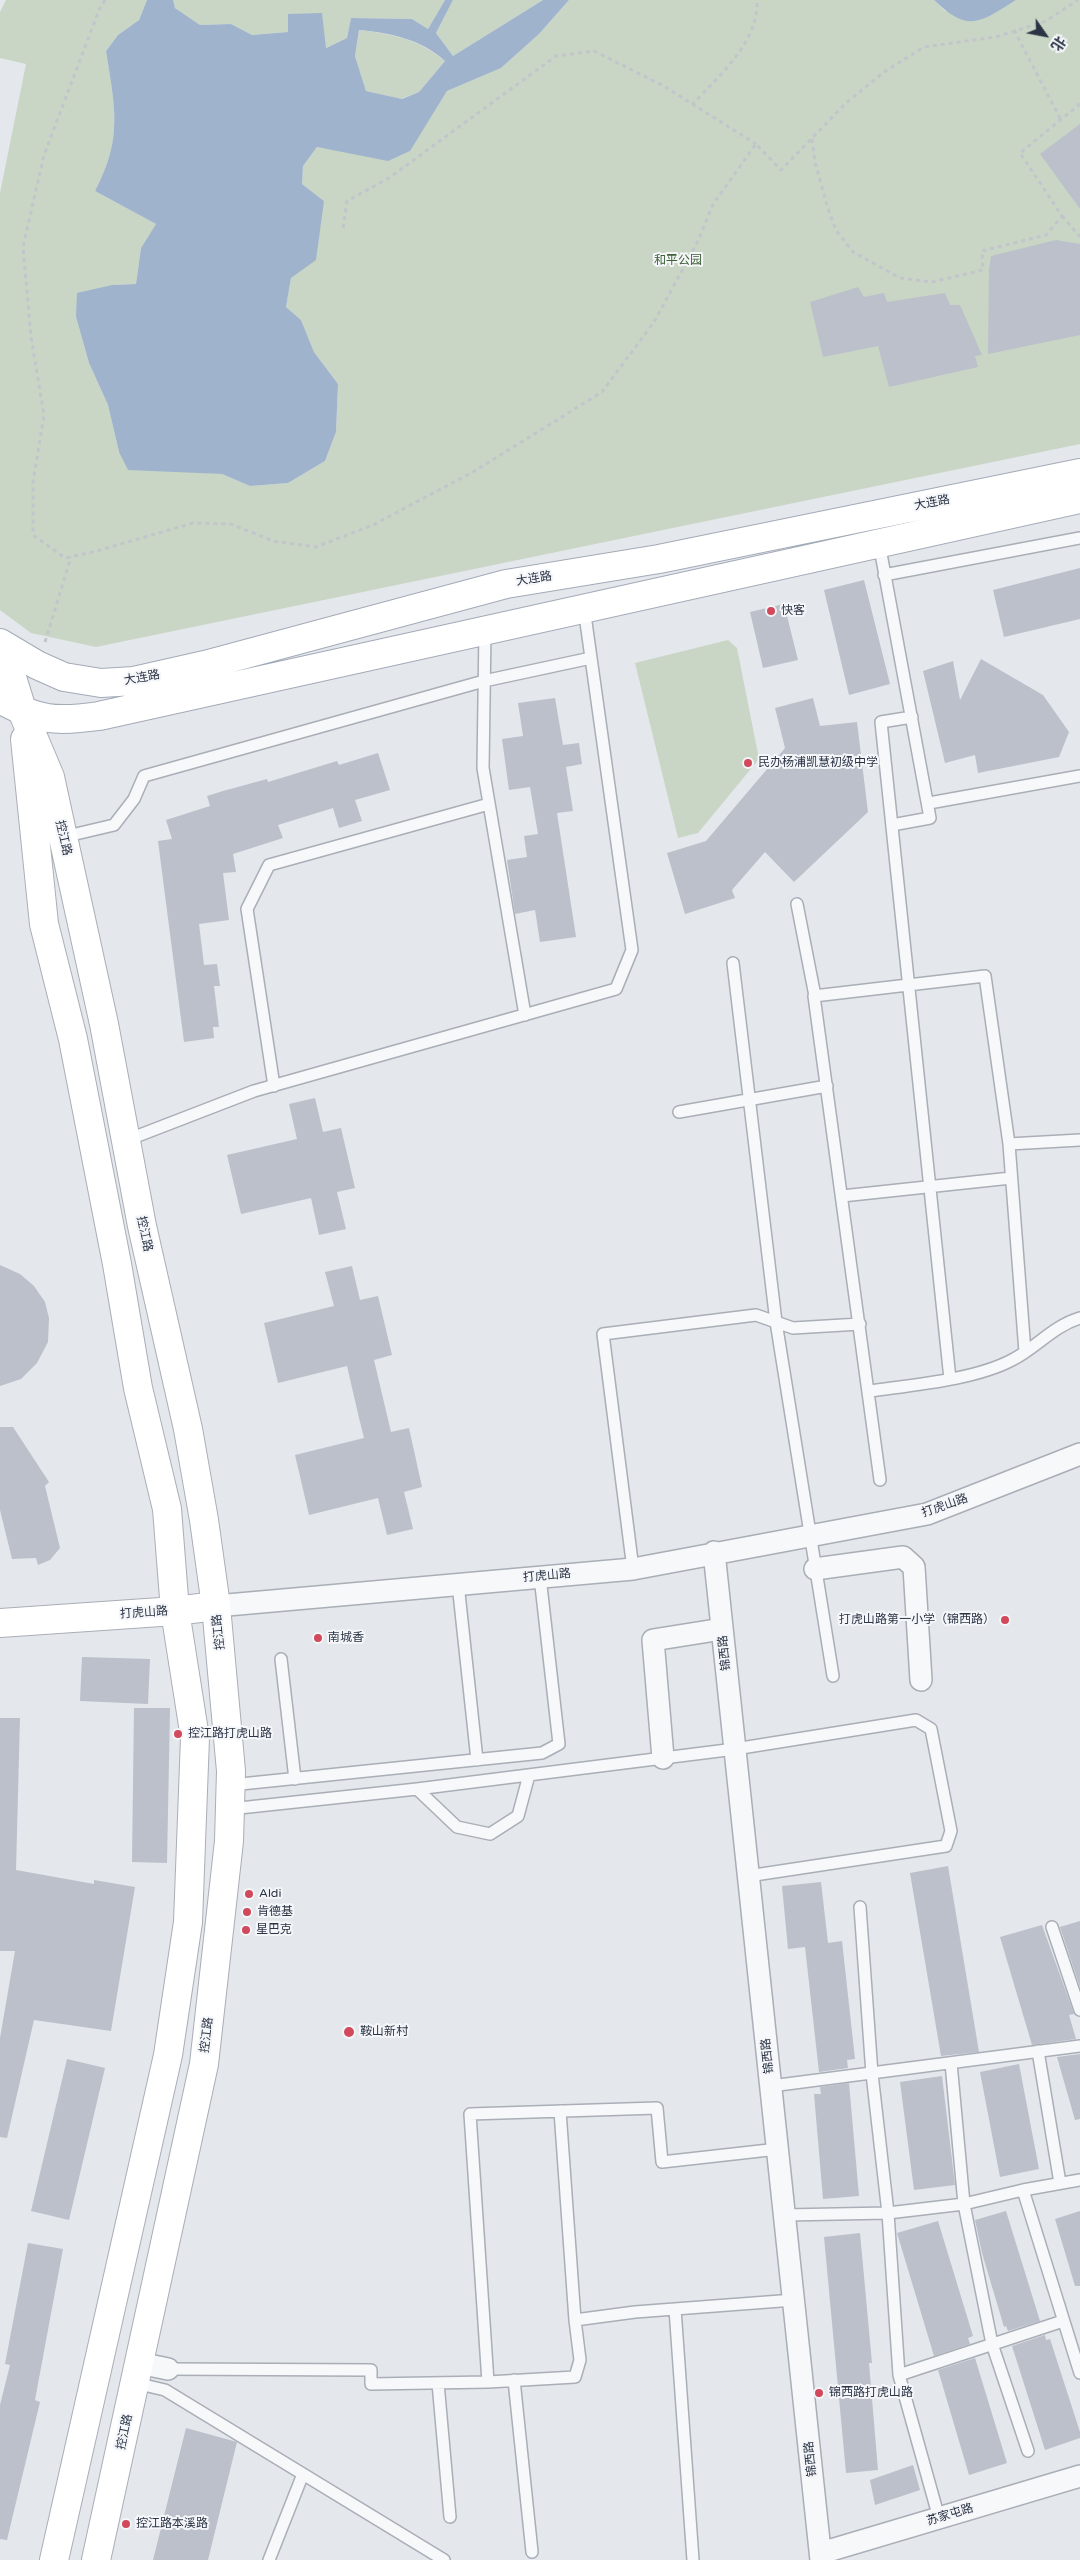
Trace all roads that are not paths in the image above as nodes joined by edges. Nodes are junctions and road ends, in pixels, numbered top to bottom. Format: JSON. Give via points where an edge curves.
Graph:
{"nodes":[{"id":1,"x":1080,"y":473,"type":"edge"},
{"id":2,"x":1080,"y":499,"type":"edge"},
{"id":3,"x":1080,"y":538,"type":"edge"},
{"id":4,"x":879,"y":542,"type":"junction"},
{"id":5,"x":884,"y":575,"type":"junction"},
{"id":6,"x":584,"y":608,"type":"junction"},
{"id":7,"x":485,"y":629,"type":"junction"},
{"id":8,"x":17,"y":653,"type":"edge"},
{"id":9,"x":591,"y":658,"type":"junction"},
{"id":10,"x":484,"y":681,"type":"junction"},
{"id":11,"x":0,"y":699,"type":"edge"},
{"id":12,"x":23,"y":713,"type":"junction"},
{"id":13,"x":912,"y":717,"type":"junction"},
{"id":14,"x":1080,"y":776,"type":"edge"},
{"id":15,"x":928,"y":803,"type":"junction"},
{"id":16,"x":489,"y":804,"type":"junction"},
{"id":17,"x":892,"y":825,"type":"junction"},
{"id":18,"x":63,"y":837,"type":"junction"},
{"id":19,"x":797,"y":904,"type":"dead end"},
{"id":20,"x":733,"y":963,"type":"dead end"},
{"id":21,"x":910,"y":985,"type":"junction"},
{"id":22,"x":815,"y":996,"type":"junction"},
{"id":23,"x":526,"y":1015,"type":"junction"},
{"id":24,"x":274,"y":1086,"type":"junction"},
{"id":25,"x":827,"y":1086,"type":"junction"},
{"id":26,"x":750,"y":1099,"type":"junction"},
{"id":27,"x":679,"y":1112,"type":"dead end"},
{"id":28,"x":126,"y":1140,"type":"junction"},
{"id":29,"x":1080,"y":1140,"type":"edge"},
{"id":30,"x":1009,"y":1144,"type":"junction"},
{"id":31,"x":1011,"y":1178,"type":"junction"},
{"id":32,"x":931,"y":1186,"type":"junction"},
{"id":33,"x":842,"y":1196,"type":"junction"},
{"id":34,"x":1080,"y":1318,"type":"edge"},
{"id":35,"x":776,"y":1322,"type":"junction"},
{"id":36,"x":860,"y":1324,"type":"junction"},
{"id":37,"x":1025,"y":1352,"type":"junction"},
{"id":38,"x":950,"y":1379,"type":"junction"},
{"id":39,"x":870,"y":1391,"type":"junction"},
{"id":40,"x":1080,"y":1454,"type":"edge"},
{"id":41,"x":880,"y":1480,"type":"dead end"},
{"id":42,"x":810,"y":1535,"type":"junction"},
{"id":43,"x":714,"y":1552,"type":"junction"},
{"id":44,"x":633,"y":1569,"type":"junction"},
{"id":45,"x":815,"y":1569,"type":"junction"},
{"id":46,"x":540,"y":1577,"type":"junction"},
{"id":47,"x":458,"y":1584,"type":"junction"},
{"id":48,"x":216,"y":1606,"type":"junction"},
{"id":49,"x":175,"y":1611,"type":"junction"},
{"id":50,"x":0,"y":1623,"type":"edge"},
{"id":51,"x":722,"y":1629,"type":"junction"},
{"id":52,"x":281,"y":1659,"type":"dead end"},
{"id":53,"x":833,"y":1676,"type":"dead end"},
{"id":54,"x":921,"y":1680,"type":"dead end"},
{"id":55,"x":735,"y":1749,"type":"junction"},
{"id":56,"x":663,"y":1758,"type":"junction"},
{"id":57,"x":476,"y":1760,"type":"junction"},
{"id":58,"x":529,"y":1775,"type":"junction"},
{"id":59,"x":295,"y":1778,"type":"junction"},
{"id":60,"x":417,"y":1789,"type":"junction"},
{"id":61,"x":230,"y":1797,"type":"junction"},
{"id":62,"x":748,"y":1876,"type":"junction"},
{"id":63,"x":860,"y":1907,"type":"dead end"},
{"id":64,"x":1052,"y":1927,"type":"dead end"},
{"id":65,"x":1080,"y":2010,"type":"edge"},
{"id":66,"x":1080,"y":2046,"type":"edge"},
{"id":67,"x":1038,"y":2051,"type":"junction"},
{"id":68,"x":951,"y":2063,"type":"junction"},
{"id":69,"x":872,"y":2074,"type":"junction"},
{"id":70,"x":771,"y":2086,"type":"junction"},
{"id":71,"x":560,"y":2111,"type":"junction"},
{"id":72,"x":778,"y":2149,"type":"junction"},
{"id":73,"x":1080,"y":2180,"type":"edge"},
{"id":74,"x":1060,"y":2183,"type":"junction"},
{"id":75,"x":1023,"y":2190,"type":"junction"},
{"id":76,"x":964,"y":2204,"type":"junction"},
{"id":77,"x":888,"y":2213,"type":"junction"},
{"id":78,"x":785,"y":2215,"type":"junction"},
{"id":79,"x":794,"y":2300,"type":"junction"},
{"id":80,"x":675,"y":2309,"type":"junction"},
{"id":81,"x":575,"y":2320,"type":"junction"},
{"id":82,"x":1063,"y":2321,"type":"junction"},
{"id":83,"x":992,"y":2344,"type":"junction"},
{"id":84,"x":168,"y":2369,"type":"joint"},
{"id":85,"x":137,"y":2373,"type":"junction"},
{"id":86,"x":1080,"y":2374,"type":"edge"},
{"id":87,"x":899,"y":2375,"type":"junction"},
{"id":88,"x":514,"y":2380,"type":"junction"},
{"id":89,"x":488,"y":2382,"type":"junction"},
{"id":90,"x":438,"y":2383,"type":"junction"},
{"id":91,"x":1028,"y":2451,"type":"dead end"},
{"id":92,"x":303,"y":2474,"type":"junction"},
{"id":93,"x":1080,"y":2476,"type":"edge"},
{"id":94,"x":450,"y":2517,"type":"dead end"},
{"id":95,"x":939,"y":2518,"type":"junction"},
{"id":96,"x":532,"y":2552,"type":"dead end"},
{"id":97,"x":821,"y":2557,"type":"edge"},
{"id":98,"x":54,"y":2560,"type":"edge"},
{"id":99,"x":96,"y":2560,"type":"edge"},
{"id":100,"x":269,"y":2560,"type":"edge"},
{"id":101,"x":444,"y":2560,"type":"edge"},
{"id":102,"x":693,"y":2560,"type":"edge"}],
"edges":[{"from":1,"to":8,"type":"main road","name":"大连路","via":[[659,558],[506,584],[134,681],[101,683],[64,677]]},
{"from":2,"to":4,"type":"main road"},
{"from":3,"to":5,"type":"lane"},
{"from":4,"to":5,"type":"lane"},
{"from":4,"to":6,"type":"main road"},
{"from":5,"to":13,"type":"lane"},
{"from":6,"to":7,"type":"main road"},
{"from":6,"to":9,"type":"lane"},
{"from":7,"to":10,"type":"lane"},
{"from":7,"to":12,"type":"main road","via":[[99,716],[65,721]]},
{"from":8,"to":12,"type":"main road","name":"控江路","via":[[12,674]]},
{"from":9,"to":10,"type":"lane"},
{"from":9,"to":23,"type":"lane","via":[[632,950],[616,989]]},
{"from":10,"to":16,"type":"lane","via":[[483,768]]},
{"from":10,"to":18,"type":"lane","via":[[144,776],[134,799],[114,825]]},
{"from":11,"to":12,"type":"main road"},
{"from":12,"to":18,"type":"main road","name":"控江路","via":[[50,777]]},
{"from":12,"to":49,"type":"main road","name":"控江路","via":[[44,924],[73,1039],[138,1388],[167,1509]]},
{"from":13,"to":15,"type":"lane"},
{"from":13,"to":17,"type":"lane","via":[[881,722]]},
{"from":14,"to":15,"type":"lane"},
{"from":15,"to":17,"type":"lane","via":[[930,818]]},
{"from":16,"to":23,"type":"lane"},
{"from":16,"to":24,"type":"lane","via":[[269,865],[247,909]]},
{"from":17,"to":21,"type":"lane"},
{"from":18,"to":28,"type":"main road","name":"控江路"},
{"from":19,"to":22,"type":"lane"},
{"from":20,"to":26,"type":"lane"},
{"from":21,"to":22,"type":"lane"},
{"from":21,"to":30,"type":"lane","via":[[985,976]]},
{"from":21,"to":32,"type":"lane"},
{"from":22,"to":25,"type":"lane"},
{"from":23,"to":24,"type":"lane"},
{"from":24,"to":28,"type":"lane"},
{"from":25,"to":26,"type":"lane"},
{"from":25,"to":33,"type":"lane"},
{"from":26,"to":27,"type":"lane"},
{"from":26,"to":35,"type":"lane"},
{"from":28,"to":48,"type":"main road","name":"控江路","via":[[188,1430]]},
{"from":29,"to":30,"type":"lane"},
{"from":30,"to":31,"type":"lane"},
{"from":31,"to":32,"type":"lane"},
{"from":31,"to":37,"type":"lane"},
{"from":32,"to":33,"type":"lane"},
{"from":32,"to":38,"type":"lane"},
{"from":33,"to":36,"type":"lane"},
{"from":34,"to":37,"type":"lane","via":[[1064,1323]]},
{"from":35,"to":36,"type":"lane","via":[[793,1328]]},
{"from":35,"to":42,"type":"lane"},
{"from":35,"to":44,"type":"lane","via":[[756,1315],[603,1334]]},
{"from":36,"to":39,"type":"lane"},
{"from":37,"to":38,"type":"lane","via":[[1012,1361]]},
{"from":38,"to":39,"type":"lane"},
{"from":39,"to":41,"type":"lane"},
{"from":40,"to":42,"type":"street","name":"打虎山路","via":[[928,1514]]},
{"from":42,"to":43,"type":"street","name":"打虎山路"},
{"from":42,"to":45,"type":"lane"},
{"from":43,"to":44,"type":"street","name":"打虎山路"},
{"from":43,"to":51,"type":"street","name":"锦西路"},
{"from":44,"to":46,"type":"street","name":"打虎山路"},
{"from":45,"to":53,"type":"lane"},
{"from":45,"to":54,"type":"street","via":[[903,1557],[914,1567]]},
{"from":46,"to":47,"type":"street","name":"打虎山路"},
{"from":46,"to":57,"type":"lane","via":[[559,1744],[542,1753]]},
{"from":47,"to":48,"type":"street","name":"打虎山路"},
{"from":47,"to":57,"type":"lane"},
{"from":48,"to":49,"type":"main road","name":"打虎山路"},
{"from":48,"to":61,"type":"main road","name":"控江路","via":[[225,1680]]},
{"from":49,"to":50,"type":"main road","name":"打虎山路"},
{"from":49,"to":98,"type":"main road","name":"控江路","via":[[195,1738],[188,1922],[168,2055]]},
{"from":51,"to":55,"type":"street","name":"锦西路"},
{"from":51,"to":56,"type":"street","via":[[653,1640]]},
{"from":52,"to":59,"type":"lane"},
{"from":55,"to":56,"type":"lane"},
{"from":55,"to":62,"type":"street","name":"锦西路"},
{"from":55,"to":62,"type":"lane","via":[[916,1720],[930,1729],[951,1831],[946,1846]]},
{"from":56,"to":58,"type":"lane"},
{"from":57,"to":59,"type":"lane"},
{"from":58,"to":60,"type":"lane"},
{"from":58,"to":60,"type":"lane","via":[[518,1816],[490,1834],[457,1827]]},
{"from":59,"to":61,"type":"lane"},
{"from":60,"to":61,"type":"lane"},
{"from":61,"to":85,"type":"main road","name":"控江路","via":[[204,2064]]},
{"from":62,"to":70,"type":"street","name":"锦西路"},
{"from":63,"to":69,"type":"lane"},
{"from":64,"to":65,"type":"lane"},
{"from":66,"to":67,"type":"lane"},
{"from":67,"to":68,"type":"lane"},
{"from":67,"to":74,"type":"lane"},
{"from":68,"to":69,"type":"lane"},
{"from":68,"to":76,"type":"lane"},
{"from":69,"to":70,"type":"lane"},
{"from":69,"to":77,"type":"lane"},
{"from":70,"to":72,"type":"street","name":"锦西路"},
{"from":71,"to":72,"type":"lane","via":[[657,2108],[662,2162]]},
{"from":71,"to":81,"type":"lane"},
{"from":71,"to":89,"type":"lane","via":[[470,2114]]},
{"from":72,"to":78,"type":"street","name":"锦西路"},
{"from":73,"to":74,"type":"lane"},
{"from":74,"to":75,"type":"lane"},
{"from":75,"to":76,"type":"lane"},
{"from":75,"to":82,"type":"lane"},
{"from":76,"to":77,"type":"lane"},
{"from":76,"to":83,"type":"lane"},
{"from":77,"to":78,"type":"lane"},
{"from":77,"to":87,"type":"lane"},
{"from":78,"to":79,"type":"street","name":"锦西路"},
{"from":79,"to":80,"type":"lane"},
{"from":79,"to":97,"type":"street","name":"锦西路"},
{"from":80,"to":81,"type":"lane"},
{"from":80,"to":102,"type":"lane"},
{"from":81,"to":88,"type":"lane","via":[[580,2360],[574,2377]]},
{"from":82,"to":83,"type":"lane"},
{"from":82,"to":86,"type":"lane"},
{"from":83,"to":87,"type":"lane"},
{"from":83,"to":91,"type":"lane"},
{"from":84,"to":85,"type":"street"},
{"from":84,"to":90,"type":"lane","via":[[371,2370],[371,2384]]},
{"from":85,"to":92,"type":"lane"},
{"from":85,"to":99,"type":"main road","name":"控江路"},
{"from":87,"to":95,"type":"lane"},
{"from":88,"to":89,"type":"lane"},
{"from":88,"to":96,"type":"lane"},
{"from":89,"to":90,"type":"lane"},
{"from":90,"to":94,"type":"lane"},
{"from":92,"to":100,"type":"lane"},
{"from":92,"to":101,"type":"lane"},
{"from":93,"to":95,"type":"street","name":"苏家屯路"},
{"from":95,"to":97,"type":"street","name":"苏家屯路"}]}
